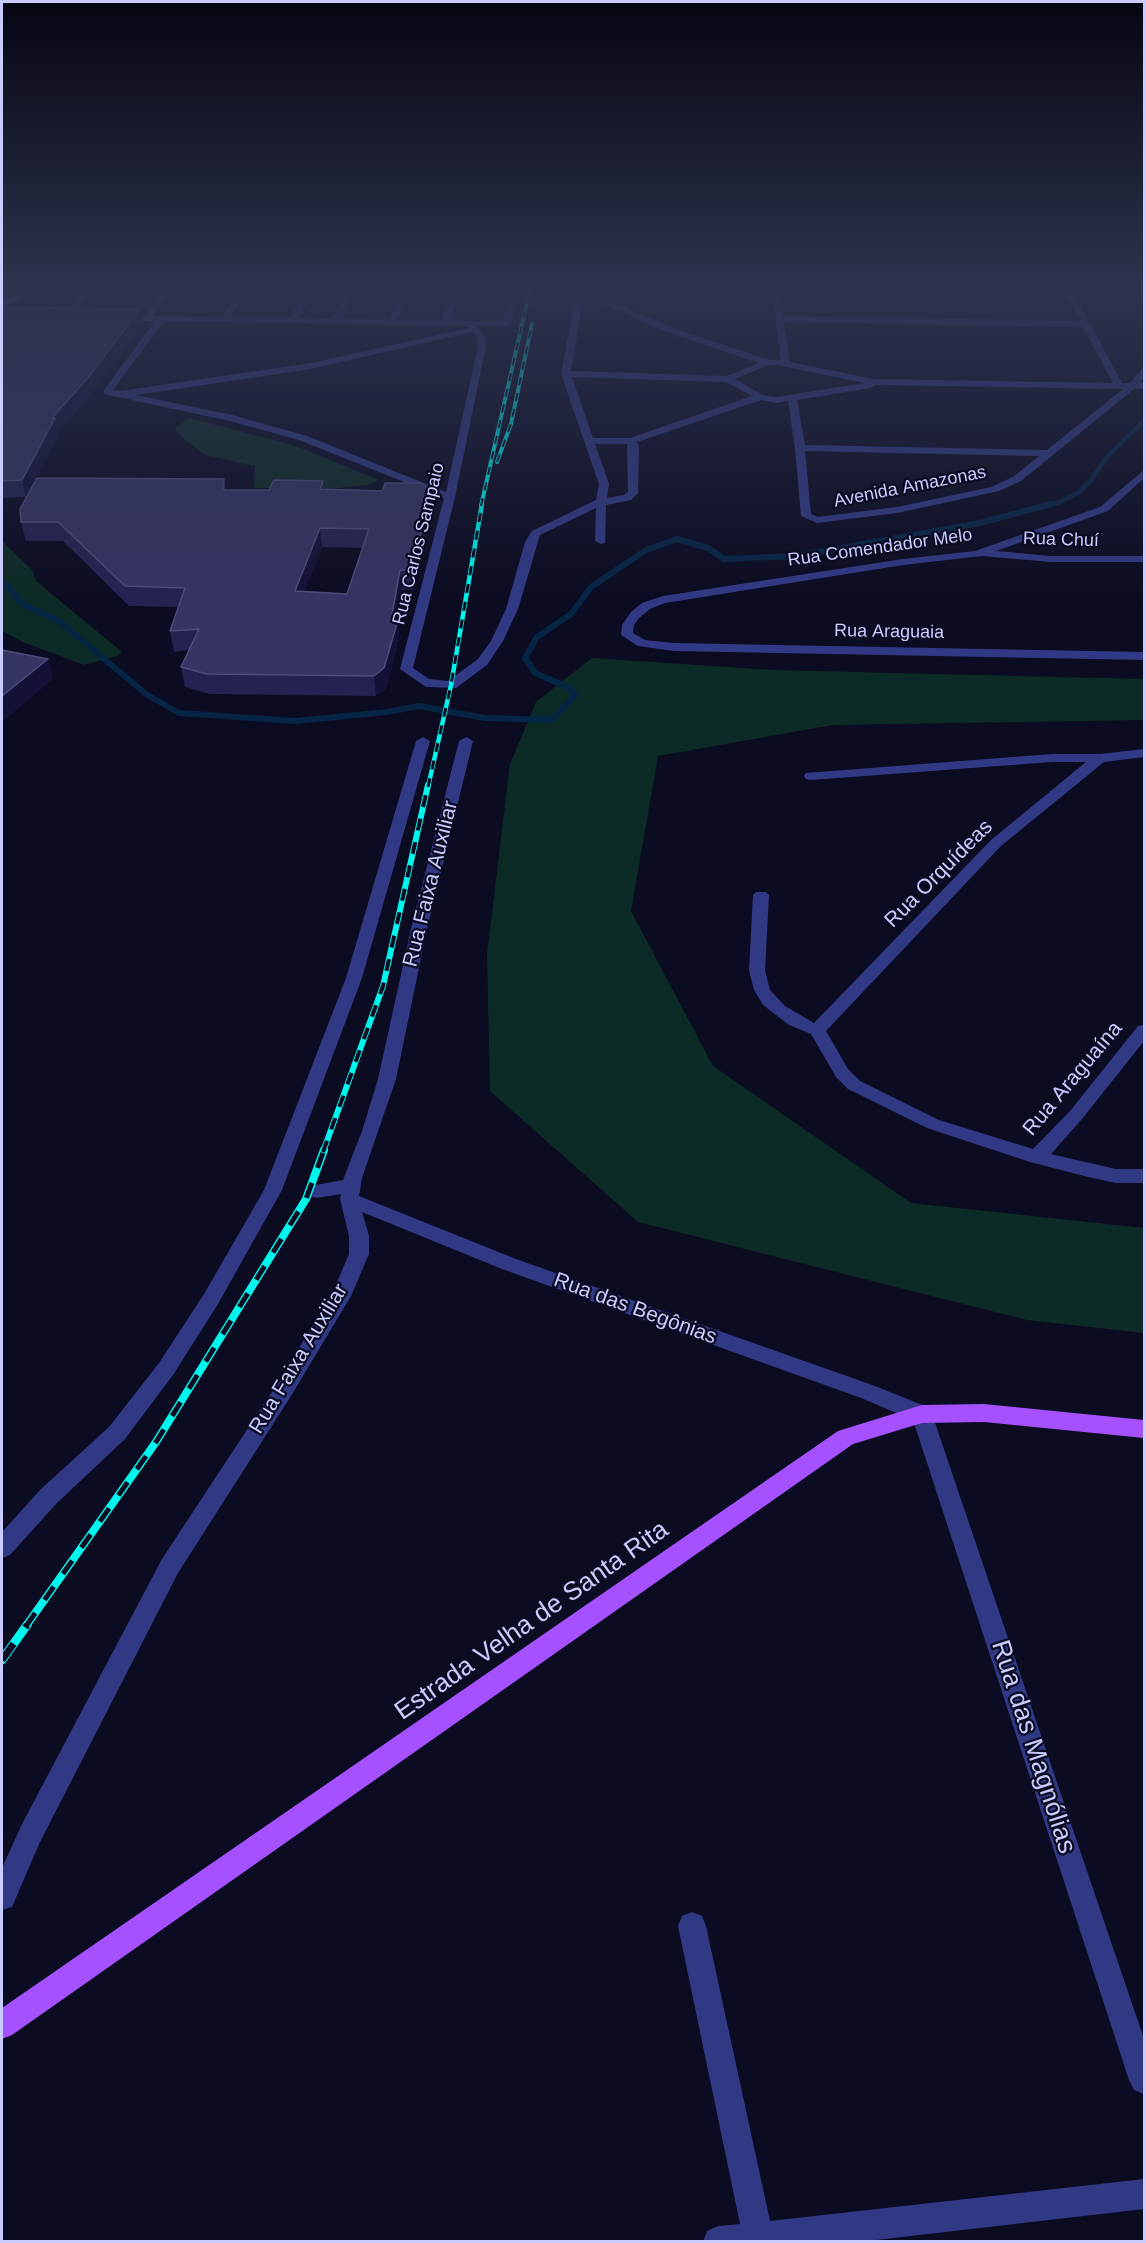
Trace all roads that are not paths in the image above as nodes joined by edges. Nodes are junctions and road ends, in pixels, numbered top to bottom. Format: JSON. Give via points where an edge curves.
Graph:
{"nodes":[{"id":1,"x":120,"y":394,"type":"edge"},
{"id":2,"x":472,"y":394,"type":"edge"},
{"id":3,"x":572,"y":394,"type":"edge"},
{"id":4,"x":754,"y":394,"type":"edge"},
{"id":5,"x":814,"y":394,"type":"edge"},
{"id":6,"x":1123,"y":394,"type":"edge"},
{"id":7,"x":760,"y":397,"type":"junction"},
{"id":8,"x":792,"y":398,"type":"junction"},
{"id":9,"x":588,"y":441,"type":"junction"},
{"id":10,"x":631,"y":441,"type":"junction"},
{"id":11,"x":800,"y":448,"type":"junction"},
{"id":12,"x":1051,"y":453,"type":"junction"},
{"id":13,"x":1144,"y":473,"type":"edge"},
{"id":14,"x":450,"y":497,"type":"junction"},
{"id":15,"x":602,"y":502,"type":"junction"},
{"id":16,"x":601,"y":541,"type":"dead end"},
{"id":17,"x":976,"y":554,"type":"junction"},
{"id":18,"x":1144,"y":560,"type":"edge"},
{"id":19,"x":633,"y":640,"type":"joint"},
{"id":20,"x":1144,"y":656,"type":"edge"},
{"id":21,"x":423,"y":741,"type":"dead end"},
{"id":22,"x":466,"y":741,"type":"dead end"},
{"id":23,"x":1144,"y":753,"type":"edge"},
{"id":24,"x":1100,"y":758,"type":"junction"},
{"id":25,"x":811,"y":776,"type":"dead end"},
{"id":26,"x":760,"y":895,"type":"dead end"},
{"id":27,"x":817,"y":1030,"type":"junction"},
{"id":28,"x":1144,"y":1030,"type":"edge"},
{"id":29,"x":1036,"y":1157,"type":"junction"},
{"id":30,"x":1144,"y":1176,"type":"edge"},
{"id":31,"x":317,"y":1191,"type":"dead end"},
{"id":32,"x":350,"y":1192,"type":"junction"},
{"id":33,"x":922,"y":1414,"type":"junction"},
{"id":34,"x":1144,"y":1429,"type":"edge"},
{"id":35,"x":2,"y":1548,"type":"edge"},
{"id":36,"x":2,"y":1897,"type":"edge"},
{"id":37,"x":692,"y":1926,"type":"dead end"},
{"id":38,"x":2,"y":2025,"type":"edge"},
{"id":39,"x":1144,"y":2080,"type":"edge"},
{"id":40,"x":1144,"y":2194,"type":"edge"},
{"id":41,"x":758,"y":2237,"type":"junction"},
{"id":42,"x":718,"y":2241,"type":"edge"}],
"edges":[{"from":1,"to":14,"type":"street","via":[[303,438]]},
{"from":2,"to":14,"type":"street","name":"Rua Carlos Sampaio"},
{"from":3,"to":9,"type":"street"},
{"from":4,"to":7,"type":"street"},
{"from":5,"to":8,"type":"street"},
{"from":6,"to":12,"type":"street","name":"Avenida Amazonas"},
{"from":7,"to":8,"type":"street"},
{"from":7,"to":10,"type":"street"},
{"from":8,"to":11,"type":"street"},
{"from":9,"to":10,"type":"street"},
{"from":9,"to":15,"type":"street","via":[[604,484]]},
{"from":10,"to":15,"type":"street","via":[[633,493],[627,498]]},
{"from":11,"to":12,"type":"street"},
{"from":11,"to":12,"type":"street","name":"Avenida Amazonas","via":[[806,516],[817,520],[897,510],[984,492],[1017,479]]},
{"from":13,"to":17,"type":"street","name":"Rua Comendador Melo","via":[[1104,509]]},
{"from":14,"to":15,"type":"street","name":"Rua Carlos Sampaio","via":[[406,669],[426,682],[451,685],[483,662],[497,641],[512,609],[532,537],[547,525]]},
{"from":15,"to":16,"type":"street"},
{"from":17,"to":18,"type":"street","name":"Rua Chuí","via":[[1051,560]]},
{"from":17,"to":19,"type":"street","name":"Rua Comendador Melo","via":[[663,600],[635,615],[627,634]]},
{"from":19,"to":20,"type":"street","name":"Rua Araguaia","via":[[674,647]]},
{"from":21,"to":35,"type":"street","via":[[354,978],[273,1190],[212,1299],[152,1387],[117,1433],[49,1496]]},
{"from":22,"to":32,"type":"street","name":"Rua Faixa Auxiliar","via":[[387,1079]]},
{"from":23,"to":24,"type":"street"},
{"from":24,"to":25,"type":"street"},
{"from":24,"to":27,"type":"street","name":"Rua Orquídeas","via":[[996,843]]},
{"from":26,"to":27,"type":"street","via":[[757,970],[762,990],[779,1010]]},
{"from":27,"to":29,"type":"street","via":[[842,1073],[854,1085],[933,1124]]},
{"from":28,"to":29,"type":"street","name":"Rua Araguaína","via":[[1076,1115]]},
{"from":29,"to":30,"type":"street","via":[[1116,1176]]},
{"from":31,"to":32,"type":"street"},
{"from":32,"to":33,"type":"street","name":"Rua das Begônias","via":[[509,1264]]},
{"from":32,"to":36,"type":"street","name":"Rua Faixa Auxiliar","via":[[359,1236],[358,1254],[341,1296],[170,1566],[31,1833]]},
{"from":33,"to":34,"type":"main road","name":"Estrada Velha de Santa Rita","via":[[984,1413]]},
{"from":33,"to":38,"type":"main road","name":"Estrada Velha de Santa Rita","via":[[846,1437]]},
{"from":33,"to":39,"type":"street","name":"Rua das Magnólias"},
{"from":37,"to":41,"type":"street"},
{"from":40,"to":41,"type":"street"},
{"from":41,"to":42,"type":"street"}]}
